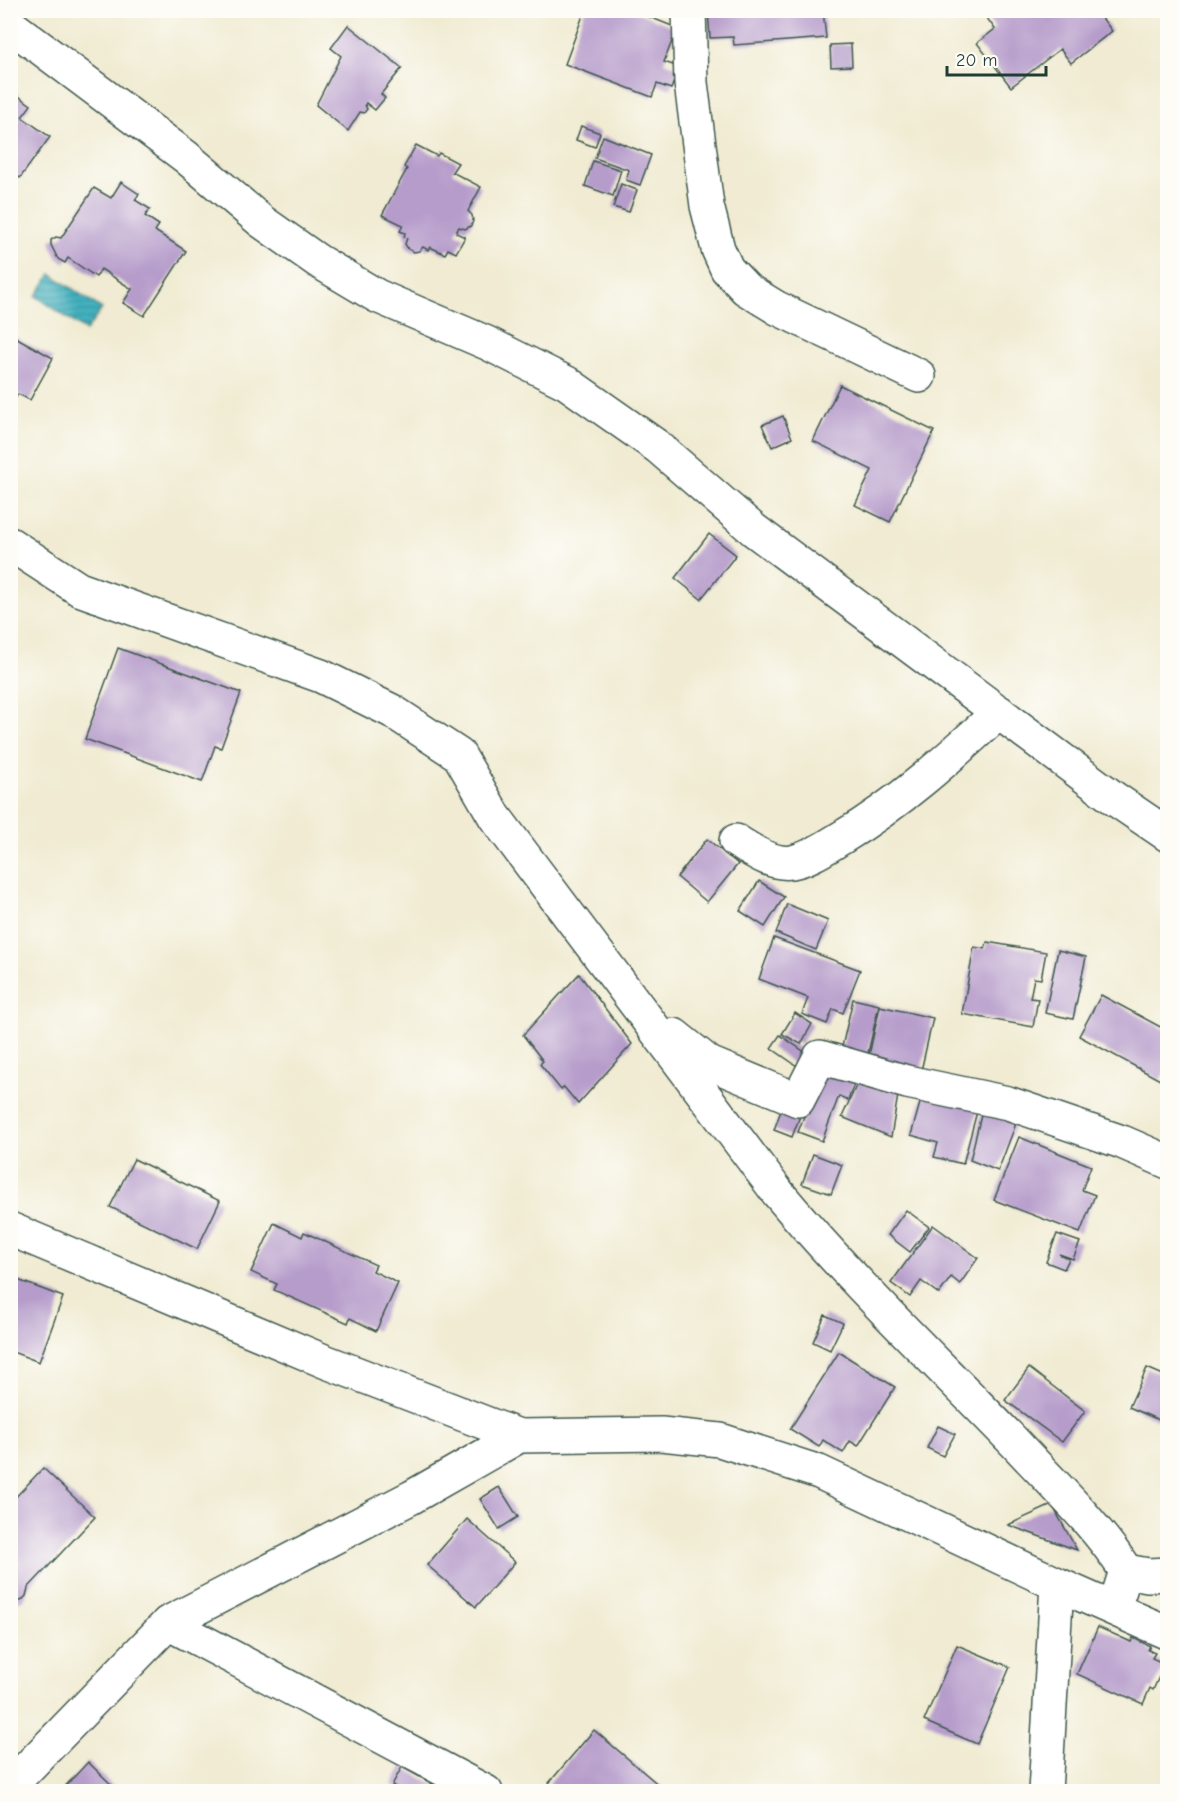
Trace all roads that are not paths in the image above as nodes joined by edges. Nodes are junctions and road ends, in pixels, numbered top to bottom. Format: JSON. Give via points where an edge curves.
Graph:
{"nodes":[{"id":1,"x":689,"y":10,"type":"edge"},
{"id":2,"x":10,"y":25,"type":"edge"},
{"id":3,"x":919,"y":376,"type":"dead end"},
{"id":4,"x":10,"y":544,"type":"edge"},
{"id":5,"x":999,"y":712,"type":"junction"},
{"id":6,"x":1167,"y":835,"type":"edge"},
{"id":7,"x":736,"y":841,"type":"dead end"},
{"id":8,"x":640,"y":1009,"type":"junction"},
{"id":9,"x":1167,"y":1161,"type":"edge"},
{"id":10,"x":10,"y":1229,"type":"edge"},
{"id":11,"x":519,"y":1436,"type":"junction"},
{"id":12,"x":1126,"y":1571,"type":"junction"},
{"id":13,"x":1167,"y":1574,"type":"edge"},
{"id":14,"x":1057,"y":1584,"type":"junction"},
{"id":15,"x":1113,"y":1609,"type":"junction"},
{"id":16,"x":168,"y":1623,"type":"junction"},
{"id":17,"x":1167,"y":1633,"type":"edge"},
{"id":18,"x":10,"y":1786,"type":"edge"},
{"id":19,"x":486,"y":1791,"type":"edge"},
{"id":20,"x":1045,"y":1791,"type":"edge"}],
"edges":[{"from":1,"to":3,"type":"street","via":[[691,83],[706,206],[727,269],[746,289],[777,308]]},
{"from":2,"to":5,"type":"street","via":[[318,261],[376,296],[567,382],[658,447],[754,530]]},
{"from":4,"to":8,"type":"street","via":[[80,589],[321,676],[392,711],[459,755],[495,817]]},
{"from":5,"to":6,"type":"street"},
{"from":5,"to":7,"type":"street","via":[[902,798],[815,853],[791,862],[766,858]]},
{"from":8,"to":9,"type":"street","via":[[710,1063],[798,1100],[820,1057],[907,1082],[1008,1103]]},
{"from":8,"to":12,"type":"street","via":[[817,1240],[1076,1507]]},
{"from":10,"to":11,"type":"street","via":[[324,1361]]},
{"from":11,"to":14,"type":"street","via":[[661,1434],[720,1440],[819,1472]]},
{"from":11,"to":16,"type":"street","via":[[412,1497]]},
{"from":12,"to":13,"type":"street"},
{"from":12,"to":15,"type":"street"},
{"from":14,"to":15,"type":"street"},
{"from":14,"to":20,"type":"street"},
{"from":15,"to":17,"type":"street"},
{"from":16,"to":18,"type":"street"},
{"from":16,"to":19,"type":"street"}]}
